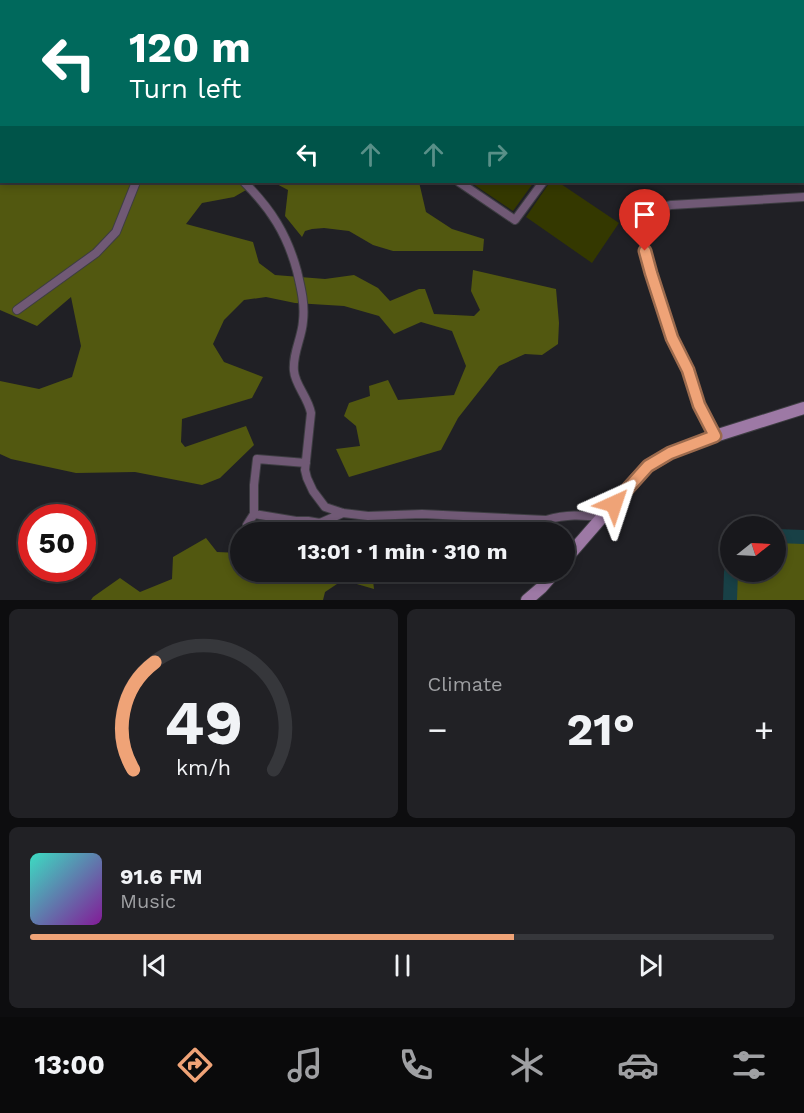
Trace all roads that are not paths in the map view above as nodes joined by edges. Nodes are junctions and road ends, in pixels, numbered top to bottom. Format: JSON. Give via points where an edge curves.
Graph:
{"nodes":[{"id":1,"x":136,"y":183,"type":"edge"},
{"id":2,"x":245,"y":183,"type":"edge"},
{"id":3,"x":460,"y":183,"type":"edge"},
{"id":4,"x":542,"y":183,"type":"edge"},
{"id":5,"x":804,"y":197,"type":"edge"},
{"id":6,"x":17,"y":310,"type":"dead end"},
{"id":7,"x":804,"y":408,"type":"edge"},
{"id":8,"x":715,"y":436,"type":"junction"},
{"id":9,"x":306,"y":463,"type":"junction"},
{"id":10,"x":343,"y":513,"type":"junction"},
{"id":11,"x":254,"y":514,"type":"junction"},
{"id":12,"x":603,"y":517,"type":"junction"},
{"id":13,"x":250,"y":522,"type":"edge"},
{"id":14,"x":575,"y":549,"type":"edge"},
{"id":15,"x":546,"y":582,"type":"edge"},
{"id":16,"x":527,"y":600,"type":"edge"}],
"edges":[{"from":1,"to":6,"type":"street","via":[[116,232],[96,253]]},
{"from":2,"to":9,"type":"street","via":[[284,232],[303,292],[303,325],[294,372],[311,413]]},
{"from":3,"to":4,"type":"street","via":[[515,220]]},
{"from":5,"to":8,"type":"street","via":[[660,207],[644,227],[646,258],[672,338]]},
{"from":7,"to":8,"type":"main road"},
{"from":8,"to":12,"type":"main road","via":[[648,466]]},
{"from":9,"to":10,"type":"street","via":[[307,478],[319,500],[325,507]]},
{"from":9,"to":11,"type":"street","via":[[257,459]]},
{"from":10,"to":11,"type":"street","via":[[320,523]]},
{"from":10,"to":12,"type":"street","via":[[546,520],[561,515]]},
{"from":11,"to":13,"type":"street"},
{"from":12,"to":14,"type":"main road"},
{"from":15,"to":16,"type":"main road"}]}
